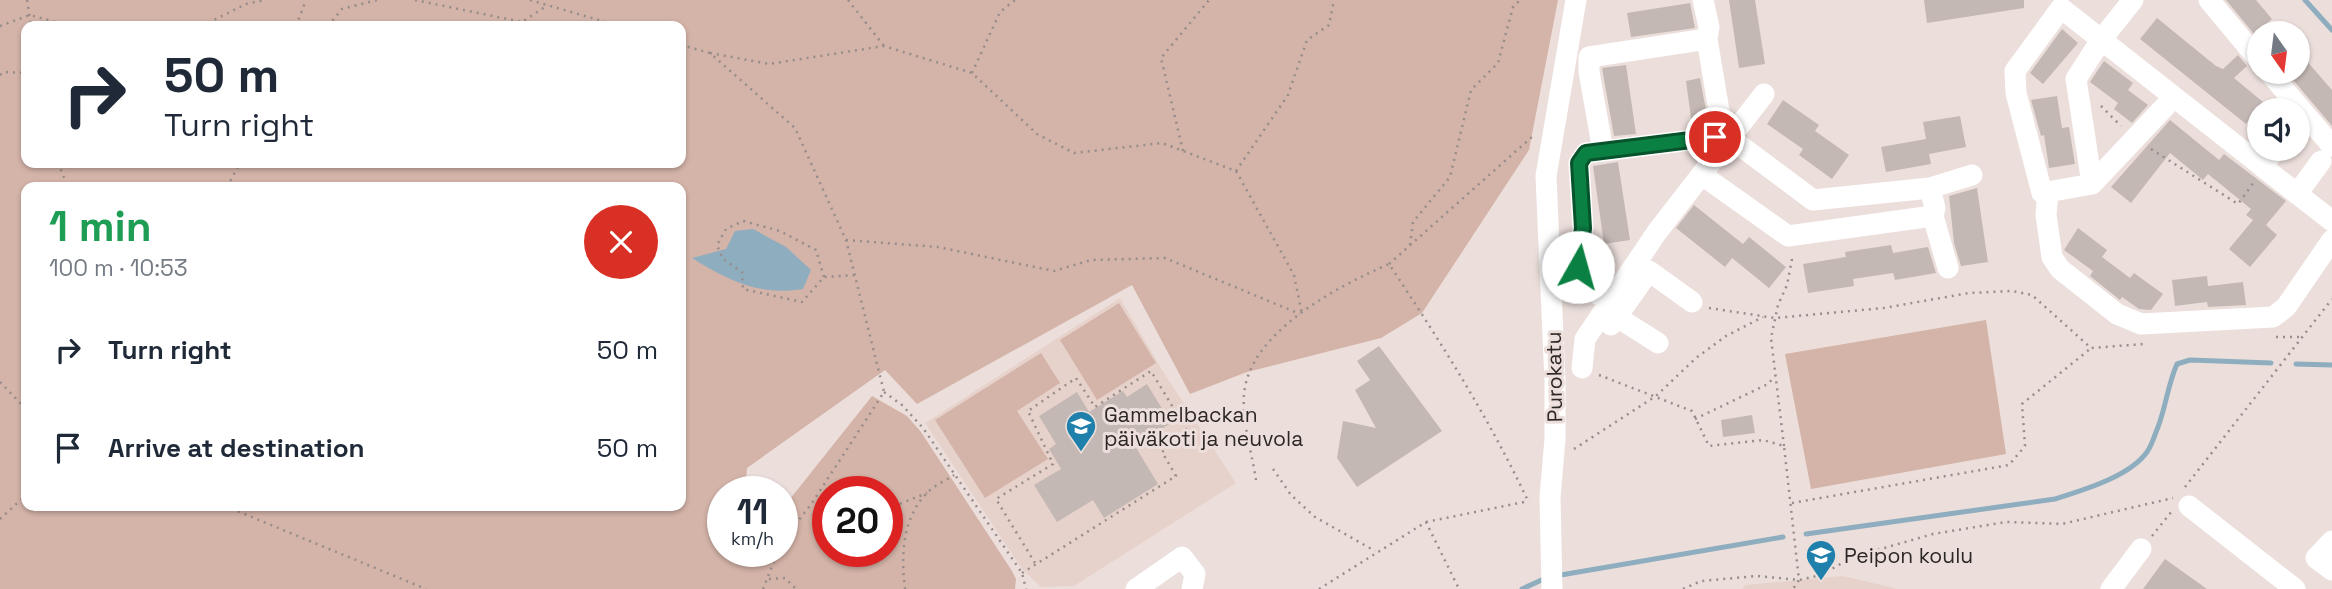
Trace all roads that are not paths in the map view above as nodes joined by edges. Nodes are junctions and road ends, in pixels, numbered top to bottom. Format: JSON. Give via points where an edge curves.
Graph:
{"nodes":[{"id":1,"x":1576,"y":0,"type":"edge"},
{"id":2,"x":1703,"y":0,"type":"edge"},
{"id":3,"x":2133,"y":0,"type":"edge"},
{"id":4,"x":2209,"y":0,"type":"edge"},
{"id":5,"x":1707,"y":39,"type":"junction"},
{"id":6,"x":2101,"y":40,"type":"junction"},
{"id":7,"x":2247,"y":46,"type":"edge"},
{"id":8,"x":2277,"y":84,"type":"edge"},
{"id":9,"x":1764,"y":94,"type":"dead end"},
{"id":10,"x":2174,"y":97,"type":"junction"},
{"id":11,"x":1730,"y":138,"type":"junction"},
{"id":12,"x":1603,"y":151,"type":"junction"},
{"id":13,"x":2326,"y":153,"type":"edge"},
{"id":14,"x":2267,"y":161,"type":"edge"},
{"id":15,"x":2263,"y":167,"type":"junction"},
{"id":16,"x":1702,"y":175,"type":"junction"},
{"id":17,"x":1972,"y":175,"type":"dead end"},
{"id":18,"x":2092,"y":184,"type":"junction"},
{"id":19,"x":1930,"y":188,"type":"junction"},
{"id":20,"x":2048,"y":192,"type":"junction"},
{"id":21,"x":2297,"y":194,"type":"junction"},
{"id":22,"x":1933,"y":216,"type":"junction"},
{"id":23,"x":2332,"y":221,"type":"edge"},
{"id":24,"x":2332,"y":240,"type":"edge"},
{"id":25,"x":1948,"y":268,"type":"dead end"},
{"id":26,"x":1550,"y":273,"type":"junction"},
{"id":27,"x":1576,"y":274,"type":"junction"},
{"id":28,"x":1597,"y":294,"type":"dead end"},
{"id":29,"x":1692,"y":302,"type":"road end"},
{"id":30,"x":1617,"y":317,"type":"junction"},
{"id":31,"x":1658,"y":343,"type":"dead end"},
{"id":32,"x":1582,"y":368,"type":"junction"},
{"id":33,"x":1555,"y":381,"type":"junction"},
{"id":34,"x":2183,"y":498,"type":"road end"},
{"id":35,"x":2332,"y":541,"type":"edge"},
{"id":36,"x":2141,"y":549,"type":"road end"},
{"id":37,"x":2332,"y":570,"type":"edge"},
{"id":38,"x":1136,"y":589,"type":"edge"},
{"id":39,"x":1192,"y":589,"type":"edge"},
{"id":40,"x":1552,"y":589,"type":"edge"},
{"id":41,"x":2111,"y":589,"type":"edge"},
{"id":42,"x":2294,"y":589,"type":"edge"}],
"edges":[{"from":1,"to":26,"type":"street","name":"Purokatu","via":[[1546,176]]},
{"from":2,"to":5,"type":"street"},
{"from":3,"to":6,"type":"street"},
{"from":4,"to":7,"type":"street"},
{"from":5,"to":12,"type":"street","via":[[1589,57]]},
{"from":5,"to":12,"type":"street","via":[[1723,129],[1715,137]]},
{"from":6,"to":10,"type":"street"},
{"from":6,"to":18,"type":"street","via":[[2076,79]]},
{"from":6,"to":20,"type":"street","via":[[2061,8],[2015,71],[2016,93],[2042,193]]},
{"from":8,"to":13,"type":"street"},
{"from":9,"to":11,"type":"street"},
{"from":10,"to":15,"type":"street"},
{"from":10,"to":18,"type":"street"},
{"from":11,"to":16,"type":"street"},
{"from":11,"to":19,"type":"street","via":[[1813,200]]},
{"from":12,"to":27,"type":"street","via":[[1586,153],[1579,163],[1583,228]]},
{"from":13,"to":21,"type":"street"},
{"from":14,"to":15,"type":"street"},
{"from":15,"to":21,"type":"street"},
{"from":16,"to":22,"type":"street","via":[[1788,236]]},
{"from":16,"to":32,"type":"street","via":[[1585,338]]},
{"from":17,"to":19,"type":"street"},
{"from":18,"to":20,"type":"street"},
{"from":19,"to":22,"type":"street"},
{"from":20,"to":24,"type":"street","via":[[2052,257],[2060,269],[2117,314],[2141,324],[2273,317],[2286,307]]},
{"from":21,"to":23,"type":"street"},
{"from":22,"to":25,"type":"street"},
{"from":26,"to":27,"type":"street"},
{"from":26,"to":33,"type":"street","name":"Purokatu"},
{"from":27,"to":28,"type":"street"},
{"from":29,"to":30,"type":"street","via":[[1649,271]]},
{"from":30,"to":31,"type":"street"},
{"from":30,"to":32,"type":"street"},
{"from":32,"to":33,"type":"street","via":[[1566,380]]},
{"from":33,"to":40,"type":"street","name":"Purokatu"},
{"from":34,"to":42,"type":"street"},
{"from":35,"to":37,"type":"street","via":[[2316,558]]},
{"from":36,"to":41,"type":"street"},
{"from":38,"to":39,"type":"street","via":[[1182,557],[1195,574]]}]}
